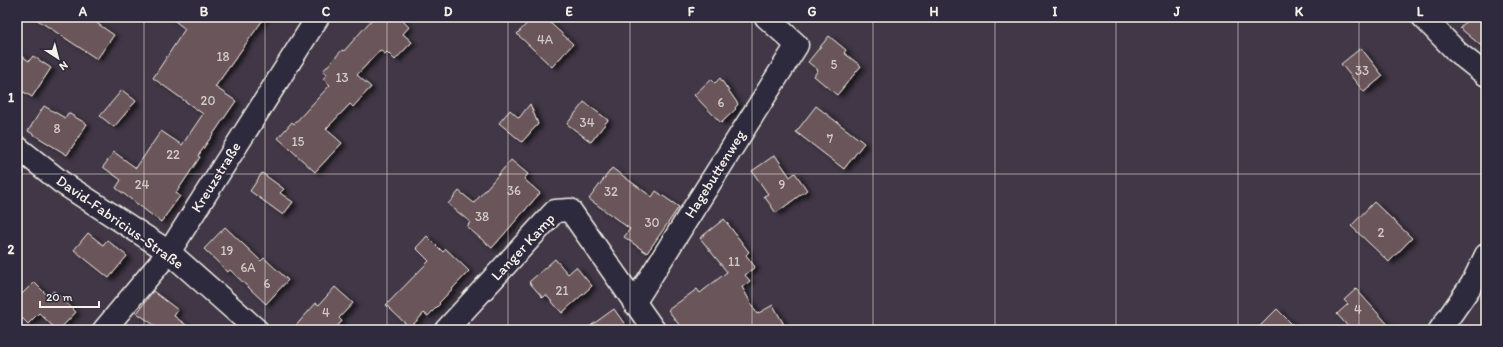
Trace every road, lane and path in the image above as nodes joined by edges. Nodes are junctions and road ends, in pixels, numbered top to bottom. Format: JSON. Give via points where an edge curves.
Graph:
{"nodes":[{"id":1,"x":318,"y":17,"type":"edge"},
{"id":2,"x":766,"y":17,"type":"edge"},
{"id":3,"x":1423,"y":17,"type":"edge"},
{"id":4,"x":1486,"y":75,"type":"edge"},
{"id":5,"x":17,"y":147,"type":"edge"},
{"id":6,"x":169,"y":252,"type":"junction"},
{"id":7,"x":1486,"y":255,"type":"edge"},
{"id":8,"x":634,"y":303,"type":"junction"},
{"id":9,"x":104,"y":330,"type":"edge"},
{"id":10,"x":257,"y":330,"type":"edge"},
{"id":11,"x":446,"y":330,"type":"edge"},
{"id":12,"x":654,"y":330,"type":"edge"},
{"id":13,"x":1440,"y":330,"type":"edge"}],
"edges":[{"from":1,"to":6,"type":"street","name":"Kreuzstraße"},
{"from":2,"to":8,"type":"street","name":"Hagebuttenweg","via":[[797,45]]},
{"from":3,"to":4,"type":"street","via":[[1457,52]]},
{"from":5,"to":6,"type":"street","name":"David-Fabricius-Straße","via":[[61,182]]},
{"from":6,"to":9,"type":"street","name":"Kreuzstraße"},
{"from":6,"to":10,"type":"street","name":"David-Fabricius-Straße"},
{"from":7,"to":13,"type":"street","via":[[1472,284]]},
{"from":8,"to":11,"type":"street","name":"Langer Kamp","via":[[570,210],[555,211]]},
{"from":8,"to":12,"type":"street","name":"Langer Kamp"}]}
